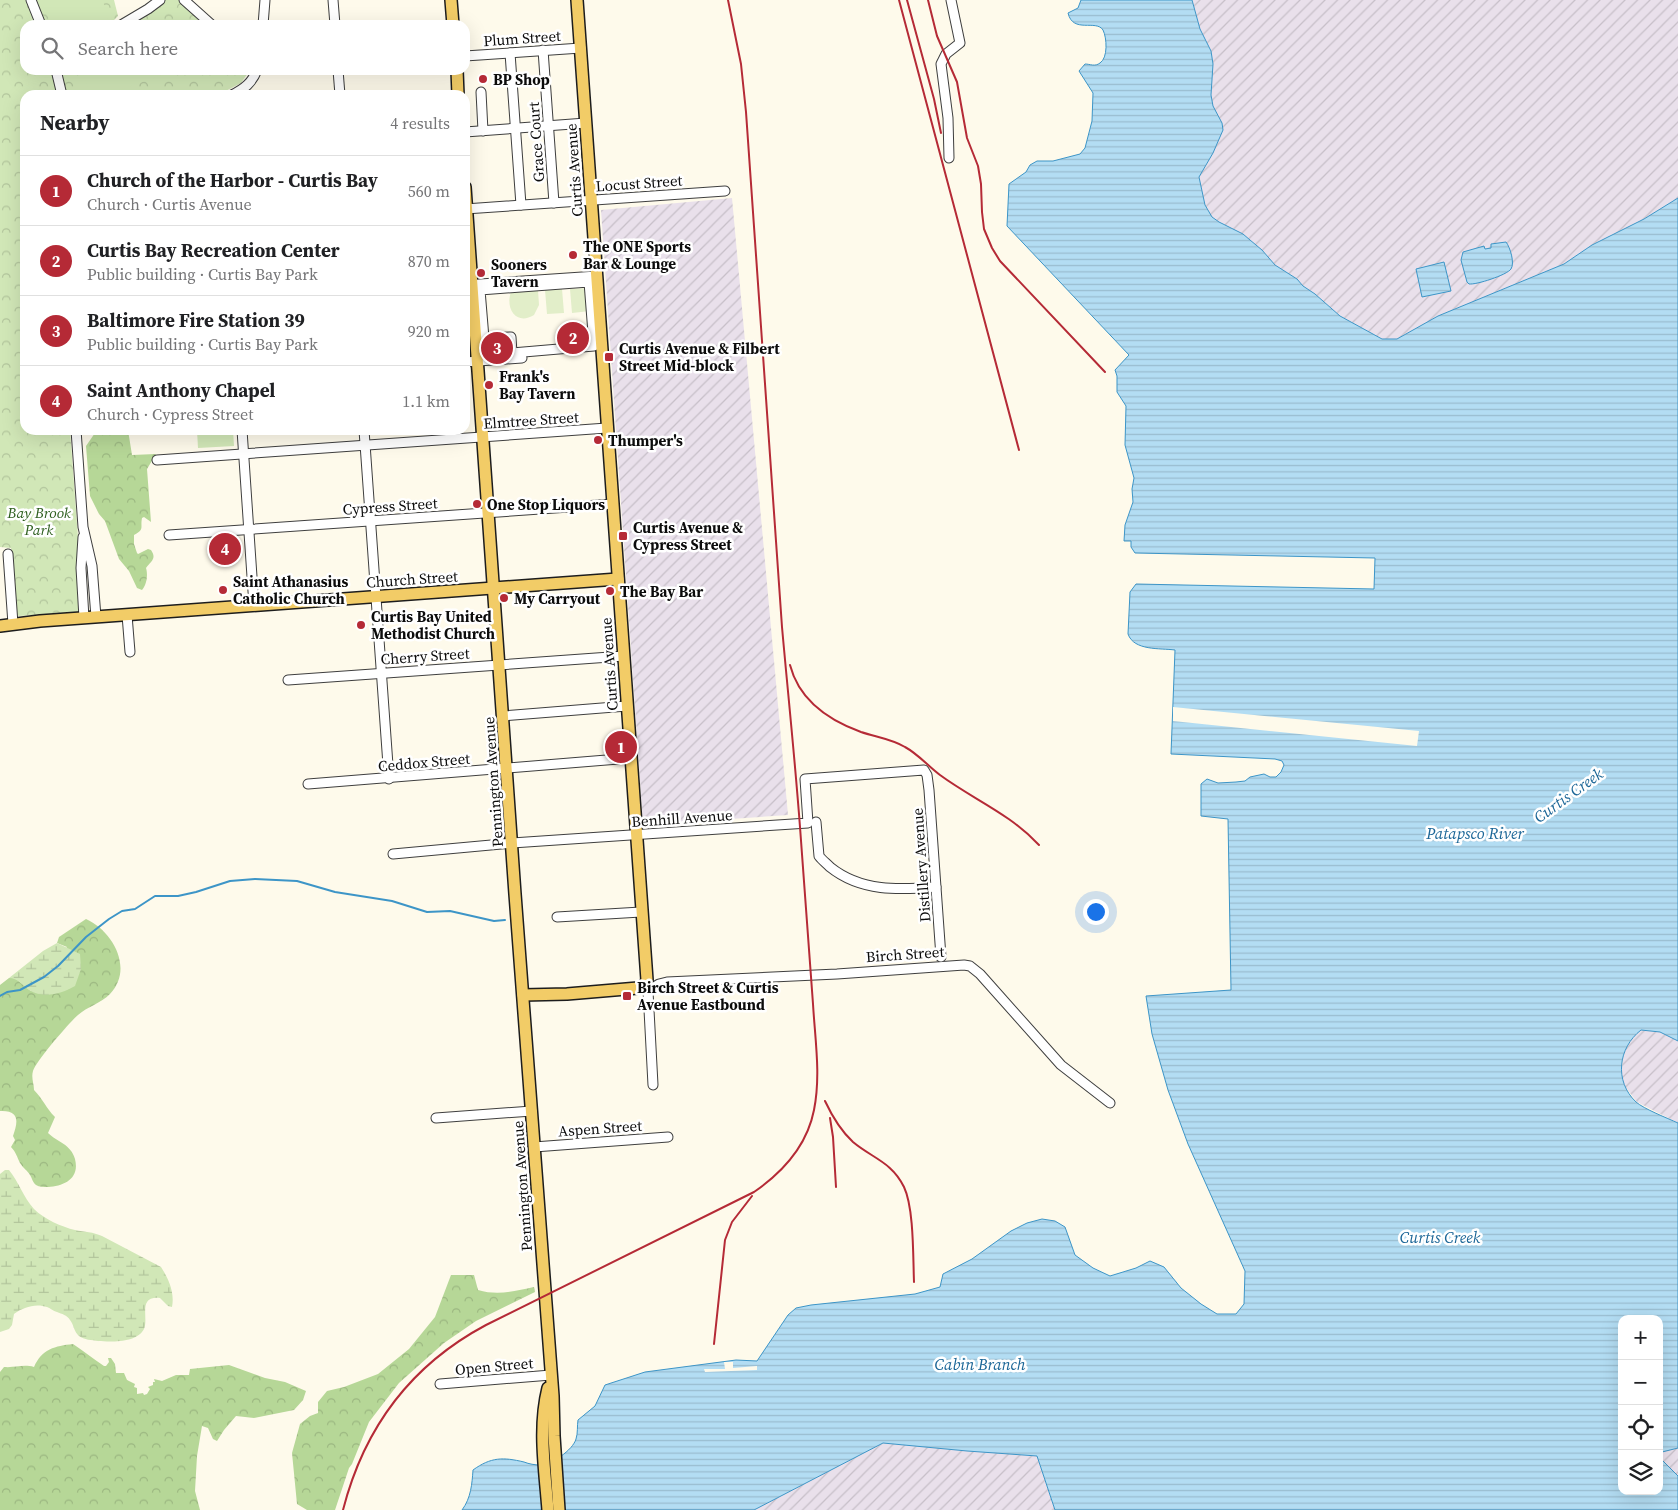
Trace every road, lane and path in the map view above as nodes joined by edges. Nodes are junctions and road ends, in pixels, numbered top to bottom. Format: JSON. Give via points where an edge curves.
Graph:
{"nodes":[{"id":1,"x":31,"y":0,"type":"edge"},
{"id":2,"x":160,"y":0,"type":"edge"},
{"id":3,"x":184,"y":0,"type":"edge"},
{"id":4,"x":265,"y":0,"type":"edge"},
{"id":5,"x":333,"y":0,"type":"edge"},
{"id":6,"x":451,"y":0,"type":"edge"},
{"id":7,"x":577,"y":0,"type":"edge"},
{"id":8,"x":951,"y":0,"type":"edge"},
{"id":9,"x":39,"y":20,"type":"edge"},
{"id":10,"x":129,"y":20,"type":"edge"},
{"id":11,"x":206,"y":20,"type":"edge"},
{"id":12,"x":263,"y":20,"type":"edge"},
{"id":13,"x":335,"y":20,"type":"edge"},
{"id":14,"x":453,"y":20,"type":"edge"},
{"id":15,"x":581,"y":48,"type":"junction"},
{"id":16,"x":543,"y":50,"type":"junction"},
{"id":17,"x":510,"y":53,"type":"junction"},
{"id":18,"x":470,"y":56,"type":"edge"},
{"id":19,"x":57,"y":75,"type":"edge"},
{"id":20,"x":254,"y":75,"type":"edge"},
{"id":21,"x":338,"y":75,"type":"edge"},
{"id":22,"x":456,"y":75,"type":"edge"},
{"id":23,"x":61,"y":90,"type":"edge"},
{"id":24,"x":242,"y":90,"type":"edge"},
{"id":25,"x":340,"y":90,"type":"edge"},
{"id":26,"x":458,"y":90,"type":"edge"},
{"id":27,"x":481,"y":92,"type":"dead end"},
{"id":28,"x":586,"y":123,"type":"junction"},
{"id":29,"x":549,"y":126,"type":"junction"},
{"id":30,"x":515,"y":128,"type":"junction"},
{"id":31,"x":483,"y":131,"type":"junction"},
{"id":32,"x":470,"y":132,"type":"edge"},
{"id":33,"x":949,"y":158,"type":"dead end"},
{"id":34,"x":725,"y":191,"type":"dead end"},
{"id":35,"x":591,"y":200,"type":"junction"},
{"id":36,"x":554,"y":203,"type":"junction"},
{"id":37,"x":521,"y":205,"type":"junction"},
{"id":38,"x":470,"y":209,"type":"edge"},
{"id":39,"x":470,"y":261,"type":"edge"},
{"id":40,"x":597,"y":276,"type":"junction"},
{"id":41,"x":472,"y":287,"type":"edge"},
{"id":42,"x":602,"y":352,"type":"junction"},
{"id":43,"x":478,"y":361,"type":"junction"},
{"id":44,"x":470,"y":362,"type":"edge"},
{"id":45,"x":607,"y":428,"type":"junction"},
{"id":46,"x":76,"y":435,"type":"edge"},
{"id":47,"x":242,"y":435,"type":"edge"},
{"id":48,"x":364,"y":435,"type":"edge"},
{"id":49,"x":483,"y":437,"type":"junction"},
{"id":50,"x":365,"y":445,"type":"junction"},
{"id":51,"x":244,"y":454,"type":"junction"},
{"id":52,"x":157,"y":460,"type":"dead end"},
{"id":53,"x":613,"y":504,"type":"junction"},
{"id":54,"x":488,"y":513,"type":"junction"},
{"id":55,"x":370,"y":521,"type":"junction"},
{"id":56,"x":83,"y":527,"type":"junction"},
{"id":57,"x":249,"y":530,"type":"junction"},
{"id":58,"x":168,"y":535,"type":"dead end"},
{"id":59,"x":8,"y":554,"type":"dead end"},
{"id":60,"x":618,"y":579,"type":"junction"},
{"id":61,"x":494,"y":588,"type":"junction"},
{"id":62,"x":376,"y":597,"type":"junction"},
{"id":63,"x":254,"y":606,"type":"junction"},
{"id":64,"x":127,"y":615,"type":"junction"},
{"id":65,"x":96,"y":617,"type":"junction"},
{"id":66,"x":84,"y":618,"type":"junction"},
{"id":67,"x":13,"y":624,"type":"junction"},
{"id":68,"x":0,"y":626,"type":"edge"},
{"id":69,"x":130,"y":652,"type":"dead end"},
{"id":70,"x":624,"y":656,"type":"junction"},
{"id":71,"x":499,"y":665,"type":"junction"},
{"id":72,"x":381,"y":673,"type":"junction"},
{"id":73,"x":288,"y":680,"type":"dead end"},
{"id":74,"x":627,"y":706,"type":"junction"},
{"id":75,"x":503,"y":716,"type":"junction"},
{"id":76,"x":631,"y":758,"type":"junction"},
{"id":77,"x":507,"y":768,"type":"junction"},
{"id":78,"x":924,"y":770,"type":"joint"},
{"id":79,"x":389,"y":778,"type":"junction"},
{"id":80,"x":308,"y":784,"type":"dead end"},
{"id":81,"x":816,"y":822,"type":"dead end"},
{"id":82,"x":636,"y":835,"type":"junction"},
{"id":83,"x":512,"y":843,"type":"junction"},
{"id":84,"x":393,"y":854,"type":"dead end"},
{"id":85,"x":936,"y":887,"type":"junction"},
{"id":86,"x":516,"y":902,"type":"junction"},
{"id":87,"x":641,"y":912,"type":"junction"},
{"id":88,"x":557,"y":917,"type":"dead end"},
{"id":89,"x":941,"y":957,"type":"dead end"},
{"id":90,"x":646,"y":988,"type":"junction"},
{"id":91,"x":544,"y":994,"type":"junction"},
{"id":92,"x":523,"y":995,"type":"junction"},
{"id":93,"x":653,"y":1085,"type":"dead end"},
{"id":94,"x":1110,"y":1103,"type":"dead end"},
{"id":95,"x":532,"y":1111,"type":"junction"},
{"id":96,"x":436,"y":1118,"type":"dead end"},
{"id":97,"x":668,"y":1137,"type":"dead end"},
{"id":98,"x":534,"y":1147,"type":"junction"},
{"id":99,"x":551,"y":1375,"type":"junction"},
{"id":100,"x":440,"y":1384,"type":"dead end"},
{"id":101,"x":550,"y":1454,"type":"junction"},
{"id":102,"x":548,"y":1510,"type":"edge"},
{"id":103,"x":559,"y":1510,"type":"edge"}],
"edges":[{"from":1,"to":9,"type":"street"},
{"from":2,"to":10,"type":"street"},
{"from":3,"to":11,"type":"street"},
{"from":4,"to":12,"type":"street"},
{"from":5,"to":13,"type":"street"},
{"from":6,"to":14,"type":"main road"},
{"from":7,"to":15,"type":"main road","name":"Curtis Avenue"},
{"from":8,"to":33,"type":"street","via":[[960,43],[946,54],[941,64]]},
{"from":15,"to":16,"type":"street","name":"Plum Street"},
{"from":15,"to":28,"type":"main road","name":"Curtis Avenue"},
{"from":16,"to":17,"type":"street","name":"Plum Street"},
{"from":16,"to":29,"type":"street","name":"Grace Court"},
{"from":17,"to":18,"type":"street","name":"Plum Street"},
{"from":17,"to":30,"type":"street"},
{"from":19,"to":23,"type":"street"},
{"from":20,"to":24,"type":"street"},
{"from":21,"to":25,"type":"street"},
{"from":22,"to":26,"type":"main road"},
{"from":27,"to":31,"type":"street"},
{"from":28,"to":29,"type":"street"},
{"from":28,"to":35,"type":"main road","name":"Curtis Avenue"},
{"from":29,"to":30,"type":"street"},
{"from":29,"to":36,"type":"street","name":"Grace Court"},
{"from":30,"to":31,"type":"street"},
{"from":30,"to":37,"type":"street"},
{"from":31,"to":32,"type":"street"},
{"from":34,"to":35,"type":"street","name":"Locust Street"},
{"from":35,"to":36,"type":"street","name":"Locust Street"},
{"from":35,"to":40,"type":"main road","name":"Curtis Avenue"},
{"from":36,"to":37,"type":"street","name":"Locust Street"},
{"from":37,"to":38,"type":"street","name":"Locust Street"},
{"from":39,"to":41,"type":"main road","name":"Pennington Avenue"},
{"from":40,"to":41,"type":"street"},
{"from":40,"to":42,"type":"main road","name":"Curtis Avenue"},
{"from":41,"to":41,"type":"street","via":[[484,338],[511,337],[512,353],[594,346],[589,282]]},
{"from":41,"to":43,"type":"main road","name":"Pennington Avenue"},
{"from":42,"to":43,"type":"street"},
{"from":42,"to":45,"type":"main road","name":"Curtis Avenue"},
{"from":43,"to":44,"type":"street"},
{"from":43,"to":49,"type":"main road","name":"Pennington Avenue"},
{"from":45,"to":49,"type":"street","name":"Elmtree Street"},
{"from":45,"to":53,"type":"main road","name":"Curtis Avenue"},
{"from":46,"to":56,"type":"street"},
{"from":47,"to":51,"type":"street"},
{"from":48,"to":50,"type":"street"},
{"from":49,"to":50,"type":"street","name":"Elmtree Street"},
{"from":49,"to":54,"type":"main road","name":"Pennington Avenue"},
{"from":50,"to":51,"type":"street","name":"Elmtree Street"},
{"from":50,"to":55,"type":"street"},
{"from":51,"to":52,"type":"street","name":"Elmtree Street"},
{"from":51,"to":57,"type":"street"},
{"from":53,"to":54,"type":"street","name":"Cypress Street"},
{"from":53,"to":60,"type":"main road","name":"Curtis Avenue"},
{"from":54,"to":55,"type":"street","name":"Cypress Street"},
{"from":54,"to":61,"type":"main road","name":"Pennington Avenue"},
{"from":55,"to":57,"type":"street","name":"Cypress Street"},
{"from":55,"to":62,"type":"street"},
{"from":56,"to":65,"type":"street","via":[[92,566]]},
{"from":56,"to":66,"type":"street"},
{"from":57,"to":58,"type":"street","name":"Cypress Street"},
{"from":57,"to":63,"type":"street"},
{"from":59,"to":67,"type":"street"},
{"from":60,"to":61,"type":"main road","name":"Church Street"},
{"from":60,"to":70,"type":"main road","name":"Curtis Avenue"},
{"from":61,"to":62,"type":"main road","name":"Church Street"},
{"from":61,"to":71,"type":"main road","name":"Pennington Avenue"},
{"from":62,"to":63,"type":"main road","name":"Church Street"},
{"from":62,"to":72,"type":"street"},
{"from":63,"to":64,"type":"main road","name":"Church Street"},
{"from":64,"to":65,"type":"main road","name":"Church Street"},
{"from":64,"to":69,"type":"street"},
{"from":65,"to":66,"type":"main road","name":"Church Street"},
{"from":66,"to":67,"type":"main road","name":"Church Street"},
{"from":67,"to":68,"type":"main road","name":"Church Street"},
{"from":70,"to":71,"type":"street","name":"Cherry Street"},
{"from":70,"to":74,"type":"main road","name":"Curtis Avenue"},
{"from":71,"to":72,"type":"street","name":"Cherry Street"},
{"from":71,"to":75,"type":"main road","name":"Pennington Avenue"},
{"from":72,"to":73,"type":"street","name":"Cherry Street"},
{"from":72,"to":79,"type":"street"},
{"from":74,"to":75,"type":"street"},
{"from":74,"to":76,"type":"main road","name":"Curtis Avenue"},
{"from":75,"to":77,"type":"main road","name":"Pennington Avenue"},
{"from":76,"to":77,"type":"street","name":"Ceddox Street"},
{"from":76,"to":82,"type":"main road","name":"Curtis Avenue"},
{"from":77,"to":79,"type":"street","name":"Ceddox Street"},
{"from":77,"to":83,"type":"main road","name":"Pennington Avenue"},
{"from":78,"to":82,"type":"street","name":"Benhill Avenue","via":[[805,778],[808,823]]},
{"from":78,"to":85,"type":"street","name":"Distillery Avenue","via":[[929,790]]},
{"from":79,"to":80,"type":"street","name":"Ceddox Street"},
{"from":81,"to":85,"type":"street","via":[[819,856],[836,872],[853,881],[882,888]]},
{"from":82,"to":83,"type":"street","name":"Benhill Avenue"},
{"from":82,"to":87,"type":"main road","name":"Curtis Avenue"},
{"from":83,"to":84,"type":"street","name":"Benhill Avenue"},
{"from":83,"to":86,"type":"main road","name":"Pennington Avenue"},
{"from":85,"to":89,"type":"street","name":"Distillery Avenue"},
{"from":86,"to":91,"type":"main road","via":[[528,989]]},
{"from":86,"to":92,"type":"main road","name":"Pennington Avenue"},
{"from":87,"to":88,"type":"street"},
{"from":87,"to":90,"type":"main road","name":"Curtis Avenue"},
{"from":90,"to":91,"type":"main road","name":"Birch Street"},
{"from":90,"to":93,"type":"street","name":"Curtis Avenue"},
{"from":90,"to":94,"type":"street","name":"Birch Street","via":[[667,982],[970,966],[1061,1065]]},
{"from":91,"to":92,"type":"main road","name":"Birch Street"},
{"from":92,"to":95,"type":"main road","name":"Pennington Avenue"},
{"from":95,"to":96,"type":"street"},
{"from":95,"to":98,"type":"main road","name":"Pennington Avenue"},
{"from":97,"to":98,"type":"street","name":"Aspen Street"},
{"from":98,"to":99,"type":"main road","name":"Pennington Avenue"},
{"from":99,"to":100,"type":"street","name":"Open Street"},
{"from":99,"to":101,"type":"main road","name":"Pennington Avenue","via":[[543,1415]]},
{"from":101,"to":102,"type":"main road","name":"Pennington Avenue"},
{"from":101,"to":103,"type":"main road","name":"Pennington Avenue"}]}
